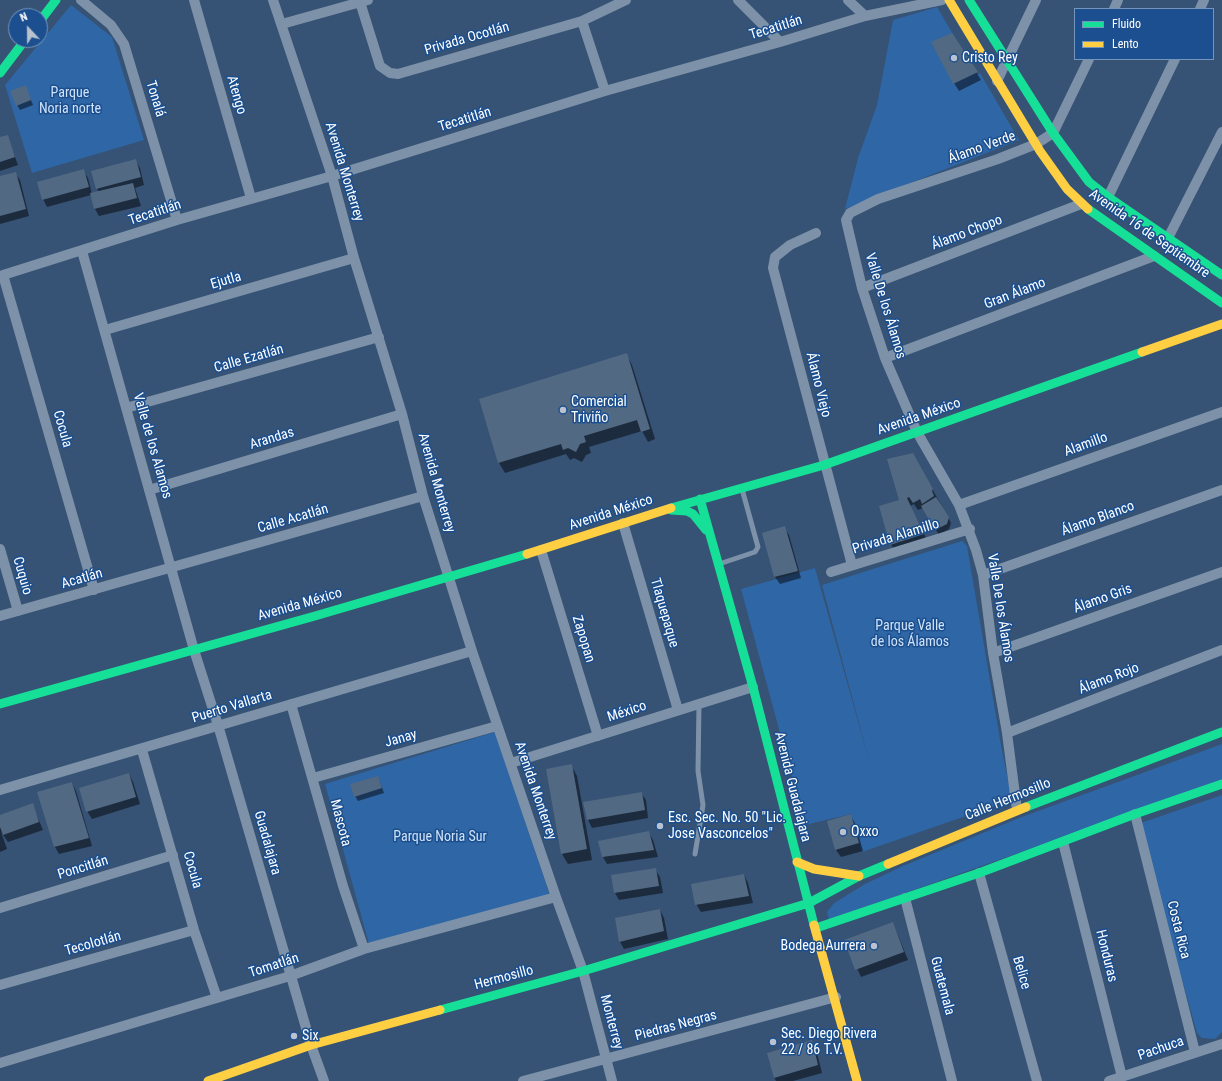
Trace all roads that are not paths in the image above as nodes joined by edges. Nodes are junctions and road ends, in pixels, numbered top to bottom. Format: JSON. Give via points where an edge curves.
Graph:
{"nodes":[{"id":1,"x":56,"y":0,"type":"edge"},
{"id":2,"x":82,"y":0,"type":"edge"},
{"id":3,"x":194,"y":0,"type":"edge"},
{"id":4,"x":273,"y":0,"type":"edge"},
{"id":5,"x":626,"y":0,"type":"edge"},
{"id":6,"x":738,"y":0,"type":"edge"},
{"id":7,"x":848,"y":0,"type":"edge"},
{"id":8,"x":942,"y":0,"type":"edge"},
{"id":9,"x":949,"y":0,"type":"edge"},
{"id":10,"x":969,"y":0,"type":"edge"},
{"id":11,"x":1036,"y":0,"type":"edge"},
{"id":12,"x":364,"y":1,"type":"edge"},
{"id":13,"x":48,"y":10,"type":"edge"},
{"id":14,"x":864,"y":16,"type":"junction"},
{"id":15,"x":582,"y":21,"type":"junction"},
{"id":16,"x":282,"y":24,"type":"junction"},
{"id":17,"x":780,"y":42,"type":"junction"},
{"id":18,"x":19,"y":48,"type":"edge"},
{"id":19,"x":1007,"y":60,"type":"junction"},
{"id":20,"x":1089,"y":60,"type":"edge"},
{"id":21,"x":1175,"y":60,"type":"edge"},
{"id":22,"x":0,"y":73,"type":"edge"},
{"id":23,"x":997,"y":81,"type":"junction"},
{"id":24,"x":605,"y":91,"type":"junction"},
{"id":25,"x":1222,"y":132,"type":"edge"},
{"id":26,"x":1053,"y":133,"type":"junction"},
{"id":27,"x":1036,"y":144,"type":"junction"},
{"id":28,"x":332,"y":176,"type":"junction"},
{"id":29,"x":1108,"y":197,"type":"junction"},
{"id":30,"x":251,"y":198,"type":"junction"},
{"id":31,"x":1081,"y":204,"type":"junction"},
{"id":32,"x":177,"y":220,"type":"junction"},
{"id":33,"x":846,"y":220,"type":"joint"},
{"id":34,"x":816,"y":233,"type":"dead end"},
{"id":35,"x":1168,"y":238,"type":"junction"},
{"id":36,"x":82,"y":251,"type":"junction"},
{"id":37,"x":1154,"y":256,"type":"junction"},
{"id":38,"x":354,"y":258,"type":"junction"},
{"id":39,"x":1,"y":275,"type":"edge"},
{"id":40,"x":1222,"y":275,"type":"edge"},
{"id":41,"x":862,"y":288,"type":"junction"},
{"id":42,"x":1222,"y":303,"type":"edge"},
{"id":43,"x":1222,"y":324,"type":"edge"},
{"id":44,"x":104,"y":330,"type":"junction"},
{"id":45,"x":379,"y":337,"type":"junction"},
{"id":46,"x":885,"y":358,"type":"junction"},
{"id":47,"x":126,"y":408,"type":"junction"},
{"id":48,"x":1222,"y":412,"type":"edge"},
{"id":49,"x":402,"y":414,"type":"junction"},
{"id":50,"x":917,"y":432,"type":"junction"},
{"id":51,"x":824,"y":465,"type":"junction"},
{"id":52,"x":741,"y":488,"type":"junction"},
{"id":53,"x":149,"y":490,"type":"junction"},
{"id":54,"x":1222,"y":490,"type":"edge"},
{"id":55,"x":424,"y":496,"type":"junction"},
{"id":56,"x":700,"y":500,"type":"junction"},
{"id":57,"x":959,"y":505,"type":"junction"},
{"id":58,"x":666,"y":510,"type":"junction"},
{"id":59,"x":623,"y":523,"type":"junction"},
{"id":60,"x":970,"y":529,"type":"junction"},
{"id":61,"x":711,"y":539,"type":"junction"},
{"id":62,"x":0,"y":549,"type":"edge"},
{"id":63,"x":541,"y":550,"type":"junction"},
{"id":64,"x":718,"y":564,"type":"junction"},
{"id":65,"x":852,"y":565,"type":"junction"},
{"id":66,"x":171,"y":568,"type":"junction"},
{"id":67,"x":831,"y":572,"type":"dead end"},
{"id":68,"x":1222,"y":572,"type":"edge"},
{"id":69,"x":983,"y":575,"type":"junction"},
{"id":70,"x":449,"y":576,"type":"junction"},
{"id":71,"x":94,"y":590,"type":"junction"},
{"id":72,"x":18,"y":611,"type":"junction"},
{"id":73,"x":0,"y":616,"type":"edge"},
{"id":74,"x":194,"y":650,"type":"junction"},
{"id":75,"x":1222,"y":650,"type":"edge"},
{"id":76,"x":472,"y":651,"type":"junction"},
{"id":77,"x":993,"y":654,"type":"junction"},
{"id":78,"x":753,"y":687,"type":"junction"},
{"id":79,"x":0,"y":704,"type":"edge"},
{"id":80,"x":291,"y":704,"type":"junction"},
{"id":81,"x":699,"y":704,"type":"junction"},
{"id":82,"x":678,"y":710,"type":"junction"},
{"id":83,"x":218,"y":726,"type":"junction"},
{"id":84,"x":497,"y":726,"type":"junction"},
{"id":85,"x":1222,"y":732,"type":"edge"},
{"id":86,"x":1007,"y":733,"type":"junction"},
{"id":87,"x":598,"y":736,"type":"junction"},
{"id":88,"x":142,"y":750,"type":"junction"},
{"id":89,"x":511,"y":763,"type":"junction"},
{"id":90,"x":313,"y":778,"type":"junction"},
{"id":91,"x":1222,"y":784,"type":"edge"},
{"id":92,"x":0,"y":790,"type":"edge"},
{"id":93,"x":1017,"y":810,"type":"junction"},
{"id":94,"x":1134,"y":814,"type":"junction"},
{"id":95,"x":1063,"y":842,"type":"junction"},
{"id":96,"x":695,"y":854,"type":"dead end"},
{"id":97,"x":173,"y":855,"type":"junction"},
{"id":98,"x":797,"y":862,"type":"junction"},
{"id":99,"x":979,"y":872,"type":"junction"},
{"id":100,"x":859,"y":876,"type":"junction"},
{"id":101,"x":556,"y":897,"type":"junction"},
{"id":102,"x":905,"y":898,"type":"junction"},
{"id":103,"x":809,"y":903,"type":"junction"},
{"id":104,"x":0,"y":908,"type":"edge"},
{"id":105,"x":816,"y":928,"type":"junction"},
{"id":106,"x":194,"y":930,"type":"junction"},
{"id":107,"x":364,"y":949,"type":"junction"},
{"id":108,"x":583,"y":971,"type":"junction"},
{"id":109,"x":290,"y":976,"type":"junction"},
{"id":110,"x":0,"y":985,"type":"edge"},
{"id":111,"x":836,"y":997,"type":"junction"},
{"id":112,"x":217,"y":998,"type":"junction"},
{"id":113,"x":1222,"y":1044,"type":"edge"},
{"id":114,"x":311,"y":1045,"type":"junction"},
{"id":115,"x":1195,"y":1052,"type":"junction"},
{"id":116,"x":606,"y":1059,"type":"junction"},
{"id":117,"x":0,"y":1063,"type":"edge"},
{"id":118,"x":1122,"y":1077,"type":"junction"},
{"id":119,"x":208,"y":1081,"type":"edge"},
{"id":120,"x":324,"y":1081,"type":"edge"},
{"id":121,"x":523,"y":1081,"type":"edge"},
{"id":122,"x":612,"y":1081,"type":"edge"},
{"id":123,"x":857,"y":1081,"type":"edge"},
{"id":124,"x":952,"y":1081,"type":"edge"},
{"id":125,"x":1037,"y":1081,"type":"edge"},
{"id":126,"x":1109,"y":1081,"type":"edge"}],
"edges":[{"from":1,"to":13,"type":"street"},
{"from":2,"to":32,"type":"street","name":"Tonalá","via":[[111,25],[124,44]]},
{"from":3,"to":30,"type":"street","name":"Atengo"},
{"from":4,"to":16,"type":"street","name":"Avenida Monterrey"},
{"from":5,"to":15,"type":"street","name":"Privada Ocotlán"},
{"from":6,"to":17,"type":"street"},
{"from":7,"to":14,"type":"street"},
{"from":8,"to":14,"type":"street","name":"Tecatitlán"},
{"from":9,"to":23,"type":"street","name":"Avenida 16 de Septiembre"},
{"from":10,"to":19,"type":"street","name":"Avenida 16 de Septiembre"},
{"from":11,"to":19,"type":"street"},
{"from":12,"to":15,"type":"street","name":"Privada Ocotlán","via":[[380,66],[390,74],[398,74]]},
{"from":12,"to":16,"type":"street"},
{"from":14,"to":17,"type":"street","name":"Tecatitlán"},
{"from":15,"to":24,"type":"street"},
{"from":16,"to":28,"type":"street","name":"Avenida Monterrey"},
{"from":17,"to":24,"type":"street","name":"Tecatitlán"},
{"from":18,"to":22,"type":"street"},
{"from":19,"to":23,"type":"street"},
{"from":19,"to":26,"type":"street","name":"Avenida 16 de Septiembre"},
{"from":20,"to":26,"type":"street"},
{"from":21,"to":29,"type":"street"},
{"from":23,"to":27,"type":"street","name":"Avenida 16 de Septiembre"},
{"from":24,"to":28,"type":"street","name":"Tecatitlán"},
{"from":25,"to":35,"type":"street"},
{"from":26,"to":27,"type":"street","name":"Álamo Verde"},
{"from":26,"to":29,"type":"street","name":"Avenida 16 de Septiembre","via":[[1089,182]]},
{"from":27,"to":31,"type":"street","name":"Avenida 16 de Septiembre","via":[[1067,189]]},
{"from":27,"to":33,"type":"street","name":"Álamo Verde","via":[[878,199],[850,212]]},
{"from":28,"to":30,"type":"street","name":"Tecatitlán"},
{"from":28,"to":38,"type":"street","name":"Avenida Monterrey"},
{"from":29,"to":35,"type":"street","name":"Avenida 16 de Septiembre"},
{"from":30,"to":32,"type":"street","name":"Tecatitlán"},
{"from":31,"to":37,"type":"street","name":"Avenida 16 de Septiembre"},
{"from":31,"to":41,"type":"street","name":"Álamo Chopo"},
{"from":32,"to":36,"type":"street","name":"Tecatitlán"},
{"from":33,"to":41,"type":"street","name":"Valle De los Álamos"},
{"from":34,"to":51,"type":"street","name":"Álamo Viejo","via":[[790,245],[775,257],[773,268]]},
{"from":35,"to":40,"type":"street","name":"Avenida 16 de Septiembre"},
{"from":36,"to":39,"type":"street","name":"Tecatitlán"},
{"from":36,"to":44,"type":"street","name":"Valle de los Alamos"},
{"from":37,"to":42,"type":"street","name":"Avenida 16 de Septiembre"},
{"from":37,"to":46,"type":"street","name":"Gran Álamo"},
{"from":38,"to":44,"type":"street","name":"Ejutla"},
{"from":38,"to":45,"type":"street","name":"Avenida Monterrey"},
{"from":39,"to":71,"type":"street","name":"Cocula"},
{"from":41,"to":46,"type":"street","name":"Valle De los Álamos"},
{"from":43,"to":50,"type":"street","name":"Avenida México"},
{"from":44,"to":47,"type":"street","name":"Valle de los Alamos"},
{"from":45,"to":47,"type":"street","name":"Calle Ezatlán"},
{"from":45,"to":49,"type":"street","name":"Avenida Monterrey"},
{"from":46,"to":50,"type":"street","name":"Valle De los Álamos"},
{"from":47,"to":53,"type":"street","name":"Valle de los Alamos"},
{"from":48,"to":57,"type":"street","name":"Alamillo"},
{"from":49,"to":53,"type":"street","name":"Arandas"},
{"from":49,"to":55,"type":"street","name":"Avenida Monterrey"},
{"from":50,"to":51,"type":"street","name":"Avenida México"},
{"from":50,"to":57,"type":"street","name":"Valle De los Álamos"},
{"from":51,"to":52,"type":"street","name":"Avenida México"},
{"from":51,"to":65,"type":"street","name":"Álamo Viejo"},
{"from":52,"to":56,"type":"street","name":"Avenida México"},
{"from":52,"to":64,"type":"lane","via":[[758,547],[755,552]]},
{"from":53,"to":66,"type":"street","name":"Valle de los Alamos"},
{"from":54,"to":69,"type":"street","name":"Álamo Blanco"},
{"from":55,"to":66,"type":"street","name":"Calle Acatlán"},
{"from":55,"to":70,"type":"street","name":"Avenida Monterrey"},
{"from":56,"to":58,"type":"street","name":"Avenida México"},
{"from":56,"to":61,"type":"street","name":"Avenida Guadalajara"},
{"from":57,"to":60,"type":"street","name":"Valle De los Álamos"},
{"from":58,"to":59,"type":"street","name":"Avenida México"},
{"from":58,"to":61,"type":"street","via":[[687,511],[693,514]]},
{"from":59,"to":63,"type":"street","name":"Avenida México"},
{"from":59,"to":82,"type":"street","name":"Tlaquepaque"},
{"from":60,"to":65,"type":"street","name":"Privada Alamillo"},
{"from":60,"to":69,"type":"street","name":"Valle De los Álamos"},
{"from":61,"to":64,"type":"street","name":"Avenida Guadalajara"},
{"from":62,"to":72,"type":"street","name":"Cuquio"},
{"from":63,"to":70,"type":"street","name":"Avenida México"},
{"from":63,"to":87,"type":"street","name":"Zapopan"},
{"from":64,"to":78,"type":"street","name":"Avenida Guadalajara"},
{"from":65,"to":67,"type":"street","name":"Privada Alamillo"},
{"from":66,"to":71,"type":"street","name":"Acatlán"},
{"from":66,"to":74,"type":"street","name":"Valle de los Alamos"},
{"from":68,"to":77,"type":"street","name":"Álamo Gris"},
{"from":69,"to":77,"type":"street","name":"Valle De los Álamos"},
{"from":70,"to":74,"type":"street","name":"Avenida México"},
{"from":70,"to":76,"type":"street","name":"Avenida Monterrey"},
{"from":71,"to":72,"type":"street","name":"Acatlán"},
{"from":72,"to":73,"type":"street","name":"Acatlán"},
{"from":74,"to":79,"type":"street","name":"Avenida México"},
{"from":74,"to":83,"type":"street","name":"Guadalajara"},
{"from":75,"to":86,"type":"street","name":"Álamo Rojo"},
{"from":76,"to":80,"type":"street","name":"Puerto Vallarta"},
{"from":76,"to":84,"type":"street","name":"Avenida Monterrey"},
{"from":77,"to":86,"type":"street","name":"Valle De los Álamos"},
{"from":78,"to":81,"type":"street","name":"México"},
{"from":78,"to":98,"type":"street","name":"Avenida Guadalajara"},
{"from":80,"to":83,"type":"street","name":"Puerto Vallarta"},
{"from":80,"to":90,"type":"street","name":"Mascota"},
{"from":81,"to":82,"type":"street","name":"México"},
{"from":81,"to":96,"type":"lane","via":[[698,771],[703,806]]},
{"from":82,"to":87,"type":"street","name":"México"},
{"from":83,"to":88,"type":"street","name":"Puerto Vallarta"},
{"from":83,"to":109,"type":"street","name":"Guadalajara"},
{"from":84,"to":89,"type":"street","name":"Avenida Monterrey"},
{"from":84,"to":90,"type":"street","name":"Janay"},
{"from":85,"to":93,"type":"street","name":"Calle Hermosillo"},
{"from":86,"to":93,"type":"street","name":"Valle De los Álamos"},
{"from":87,"to":89,"type":"street","name":"México"},
{"from":88,"to":92,"type":"street","name":"Puerto Vallarta"},
{"from":88,"to":97,"type":"street","name":"Cocula"},
{"from":89,"to":101,"type":"street","name":"Avenida Monterrey"},
{"from":90,"to":107,"type":"street","name":"Mascota","via":[[343,886]]},
{"from":91,"to":94,"type":"street"},
{"from":93,"to":100,"type":"street","name":"Calle Hermosillo"},
{"from":94,"to":95,"type":"street"},
{"from":94,"to":115,"type":"street","name":"Costa Rica"},
{"from":95,"to":99,"type":"street"},
{"from":95,"to":118,"type":"street","name":"Honduras"},
{"from":97,"to":104,"type":"street","name":"Poncitlán"},
{"from":97,"to":106,"type":"street","name":"Cocula"},
{"from":98,"to":100,"type":"street","via":[[820,870]]},
{"from":98,"to":103,"type":"street","name":"Avenida Guadalajara"},
{"from":99,"to":102,"type":"street"},
{"from":99,"to":125,"type":"street","name":"Belice"},
{"from":100,"to":103,"type":"street","name":"Calle Hermosillo"},
{"from":101,"to":107,"type":"street","name":"Tomatlán"},
{"from":101,"to":108,"type":"street","name":"Avenida Monterrey"},
{"from":102,"to":105,"type":"street"},
{"from":102,"to":124,"type":"street","name":"Guatemala"},
{"from":103,"to":105,"type":"street","name":"Avenida Guadalajara"},
{"from":103,"to":108,"type":"street","name":"Hermosillo"},
{"from":105,"to":111,"type":"street","name":"Avenida Guadalajara"},
{"from":106,"to":110,"type":"street","name":"Tecolotlán"},
{"from":106,"to":112,"type":"street","name":"Cocula"},
{"from":107,"to":109,"type":"street","name":"Tomatlán"},
{"from":108,"to":114,"type":"street","name":"Hermosillo"},
{"from":108,"to":116,"type":"street","name":"Monterrey"},
{"from":109,"to":112,"type":"street","name":"Tomatlán"},
{"from":109,"to":114,"type":"street","name":"Guadalajara"},
{"from":111,"to":116,"type":"street","name":"Piedras Negras"},
{"from":111,"to":123,"type":"street","name":"Avenida Guadalajara"},
{"from":112,"to":117,"type":"street","name":"Tomatlán"},
{"from":113,"to":115,"type":"street","name":"Pachuca"},
{"from":114,"to":119,"type":"street","name":"Hermosillo"},
{"from":114,"to":120,"type":"street","name":"Guadalajara"},
{"from":115,"to":118,"type":"street","name":"Pachuca"},
{"from":116,"to":121,"type":"street","name":"Piedras Negras"},
{"from":116,"to":122,"type":"street","name":"Monterrey"},
{"from":118,"to":126,"type":"street","name":"Pachuca"}]}
